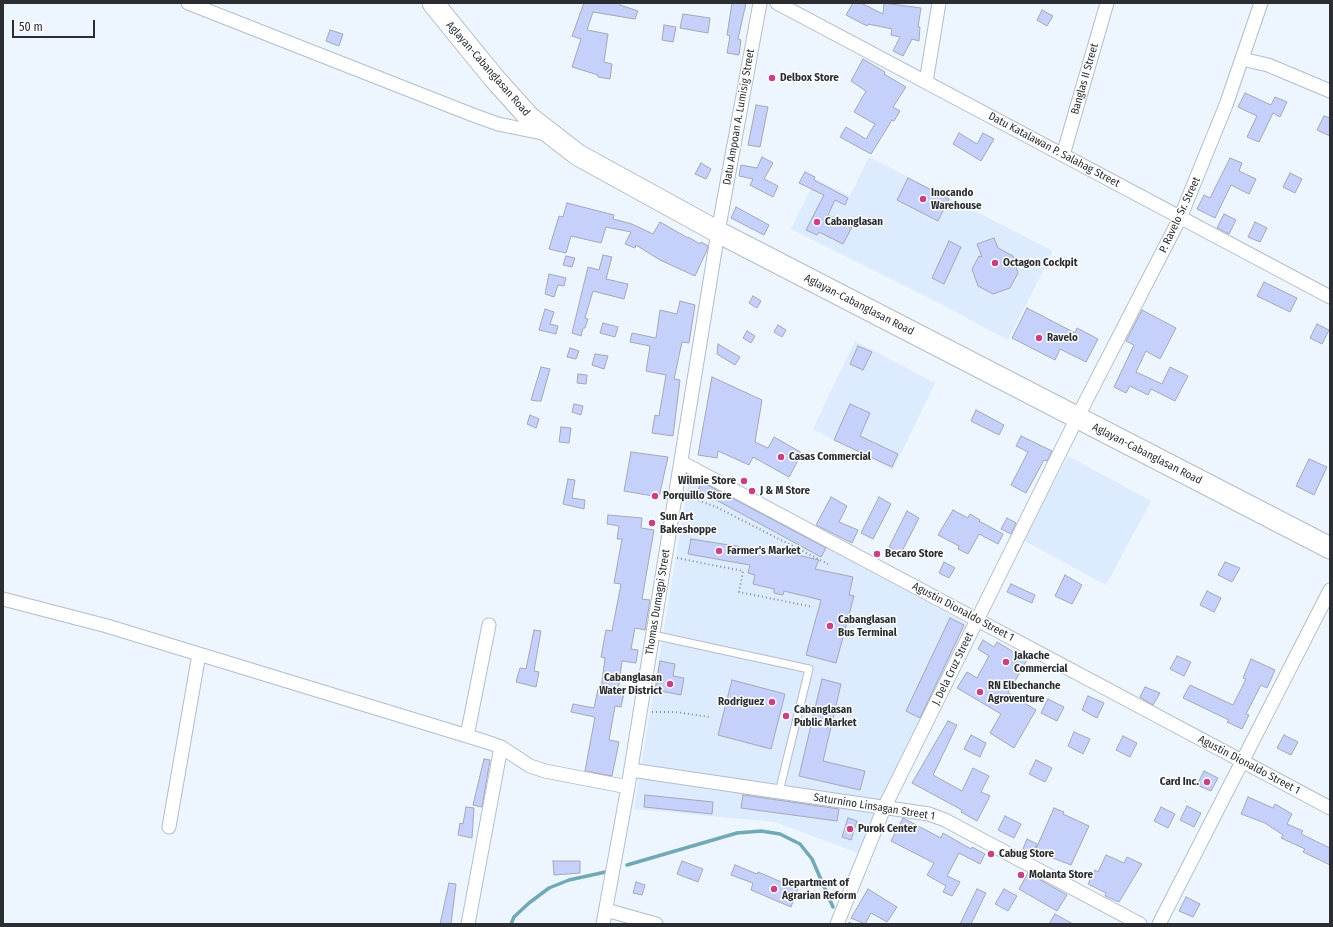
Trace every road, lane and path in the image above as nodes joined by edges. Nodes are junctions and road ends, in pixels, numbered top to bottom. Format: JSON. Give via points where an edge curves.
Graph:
{"nodes":[{"id":1,"x":188,"y":3,"type":"edge"},
{"id":2,"x":432,"y":3,"type":"edge"},
{"id":3,"x":760,"y":3,"type":"edge"},
{"id":4,"x":777,"y":3,"type":"edge"},
{"id":5,"x":939,"y":3,"type":"edge"},
{"id":6,"x":1107,"y":3,"type":"edge"},
{"id":7,"x":1261,"y":3,"type":"edge"},
{"id":8,"x":1242,"y":58,"type":"junction"},
{"id":9,"x":926,"y":82,"type":"junction"},
{"id":10,"x":1330,"y":91,"type":"edge"},
{"id":11,"x":551,"y":135,"type":"junction"},
{"id":12,"x":1063,"y":155,"type":"junction"},
{"id":13,"x":1180,"y":218,"type":"junction"},
{"id":14,"x":718,"y":232,"type":"junction"},
{"id":15,"x":1330,"y":297,"type":"edge"},
{"id":16,"x":1077,"y":418,"type":"junction"},
{"id":17,"x":681,"y":462,"type":"junction"},
{"id":18,"x":676,"y":494,"type":"junction"},
{"id":19,"x":1330,"y":548,"type":"edge"},
{"id":20,"x":666,"y":556,"type":"junction"},
{"id":21,"x":828,"y":564,"type":"dead end"},
{"id":22,"x":1330,"y":590,"type":"edge"},
{"id":23,"x":3,"y":599,"type":"edge"},
{"id":24,"x":813,"y":607,"type":"dead end"},
{"id":25,"x":977,"y":620,"type":"junction"},
{"id":26,"x":488,"y":625,"type":"dead end"},
{"id":27,"x":653,"y":635,"type":"junction"},
{"id":28,"x":199,"y":654,"type":"junction"},
{"id":29,"x":640,"y":713,"type":"junction"},
{"id":30,"x":710,"y":717,"type":"dead end"},
{"id":31,"x":467,"y":736,"type":"junction"},
{"id":32,"x":501,"y":747,"type":"junction"},
{"id":33,"x":1242,"y":762,"type":"junction"},
{"id":34,"x":631,"y":770,"type":"junction"},
{"id":35,"x":628,"y":787,"type":"junction"},
{"id":36,"x":779,"y":792,"type":"junction"},
{"id":37,"x":884,"y":808,"type":"junction"},
{"id":38,"x":1330,"y":808,"type":"edge"},
{"id":39,"x":169,"y":827,"type":"dead end"},
{"id":40,"x":606,"y":910,"type":"junction"},
{"id":41,"x":468,"y":924,"type":"edge"},
{"id":42,"x":603,"y":924,"type":"edge"},
{"id":43,"x":656,"y":924,"type":"edge"},
{"id":44,"x":837,"y":924,"type":"edge"},
{"id":45,"x":1140,"y":924,"type":"edge"},
{"id":46,"x":1159,"y":924,"type":"edge"}],
"edges":[{"from":1,"to":11,"type":"street","via":[[473,115],[504,126]]},
{"from":2,"to":11,"type":"main road","name":"Aglayan-Cabanglasan Road","via":[[529,117]]},
{"from":3,"to":14,"type":"street","name":"Datu Ampoan A. Lumisig Street"},
{"from":4,"to":9,"type":"street","name":"Datu Katalawan P. Salahag Street"},
{"from":5,"to":9,"type":"street"},
{"from":6,"to":12,"type":"street","name":"Banglas II Street"},
{"from":7,"to":8,"type":"street","name":"P. Ravelo Sr. Street"},
{"from":8,"to":10,"type":"street","via":[[1268,65]]},
{"from":8,"to":13,"type":"street","name":"P. Ravelo Sr. Street","via":[[1210,148]]},
{"from":9,"to":12,"type":"street","name":"Datu Katalawan P. Salahag Street"},
{"from":11,"to":14,"type":"main road","name":"Aglayan-Cabanglasan Road","via":[[578,155]]},
{"from":12,"to":13,"type":"street","name":"Datu Katalawan P. Salahag Street"},
{"from":13,"to":15,"type":"street","name":"Datu Katalawan P. Salahag Street"},
{"from":13,"to":16,"type":"street","name":"P. Ravelo Sr. Street"},
{"from":14,"to":16,"type":"main road","name":"Aglayan-Cabanglasan Road"},
{"from":14,"to":17,"type":"street","name":"Thomas Dumagpi Street"},
{"from":16,"to":19,"type":"main road","name":"Aglayan-Cabanglasan Road"},
{"from":16,"to":25,"type":"street","name":"J. Dela Cruz Street"},
{"from":17,"to":18,"type":"street","name":"Thomas Dumagpi Street"},
{"from":17,"to":25,"type":"street","name":"Agustin Dionaldo Street 1"},
{"from":18,"to":20,"type":"street","name":"Thomas Dumagpi Street"},
{"from":18,"to":21,"type":"path","via":[[706,503]]},
{"from":20,"to":24,"type":"path","via":[[743,571],[739,592]]},
{"from":20,"to":27,"type":"street","name":"Thomas Dumagpi Street"},
{"from":22,"to":33,"type":"street"},
{"from":23,"to":28,"type":"street","via":[[107,626]]},
{"from":25,"to":33,"type":"street","name":"Agustin Dionaldo Street 1"},
{"from":25,"to":37,"type":"street","name":"J. Dela Cruz Street"},
{"from":26,"to":31,"type":"street"},
{"from":27,"to":29,"type":"street","name":"Thomas Dumagpi Street"},
{"from":27,"to":36,"type":"lane","via":[[809,669]]},
{"from":28,"to":31,"type":"street"},
{"from":28,"to":39,"type":"street"},
{"from":29,"to":30,"type":"path","via":[[675,712]]},
{"from":29,"to":34,"type":"street","name":"Thomas Dumagpi Street"},
{"from":31,"to":32,"type":"street"},
{"from":32,"to":35,"type":"street","via":[[530,766],[545,771]]},
{"from":32,"to":41,"type":"street"},
{"from":33,"to":38,"type":"street","name":"Agustin Dionaldo Street 1"},
{"from":33,"to":46,"type":"street"},
{"from":34,"to":35,"type":"street","name":"Thomas Dumagpi Street"},
{"from":34,"to":36,"type":"street","name":"Saturnino Linsagan Street 1"},
{"from":35,"to":40,"type":"street","name":"Thomas Dumagpi Street"},
{"from":36,"to":37,"type":"street","name":"Saturnino Linsagan Street 1"},
{"from":37,"to":44,"type":"street","name":"J. Dela Cruz Street"},
{"from":37,"to":45,"type":"street","name":"Saturnino Linsagan Street 1","via":[[929,814],[945,820]]},
{"from":40,"to":42,"type":"street","name":"Thomas Dumagpi Street"},
{"from":40,"to":43,"type":"street"}]}
